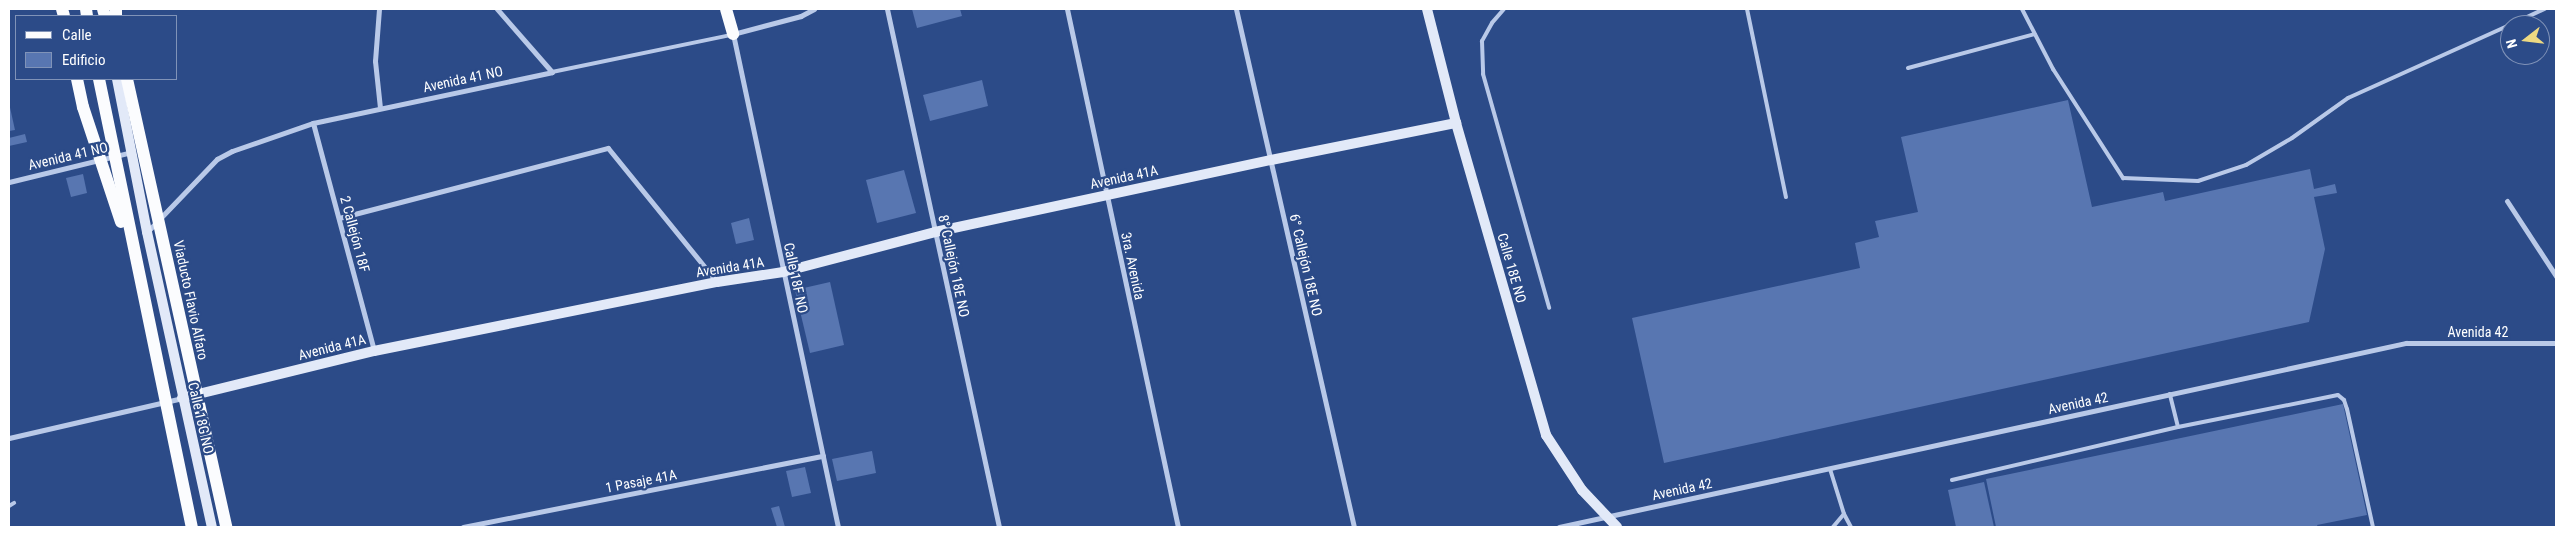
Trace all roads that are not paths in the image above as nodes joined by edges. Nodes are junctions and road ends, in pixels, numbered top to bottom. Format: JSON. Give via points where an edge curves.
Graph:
{"nodes":[{"id":1,"x":379,"y":9,"type":"edge"},
{"id":2,"x":497,"y":9,"type":"edge"},
{"id":3,"x":726,"y":9,"type":"edge"},
{"id":4,"x":732,"y":9,"type":"edge"},
{"id":5,"x":814,"y":9,"type":"edge"},
{"id":6,"x":887,"y":9,"type":"edge"},
{"id":7,"x":1067,"y":9,"type":"edge"},
{"id":8,"x":1236,"y":9,"type":"edge"},
{"id":9,"x":1427,"y":9,"type":"edge"},
{"id":10,"x":1504,"y":9,"type":"edge"},
{"id":11,"x":1747,"y":9,"type":"edge"},
{"id":12,"x":2022,"y":9,"type":"edge"},
{"id":13,"x":2546,"y":9,"type":"edge"},
{"id":14,"x":2532,"y":15,"type":"edge"},
{"id":15,"x":2500,"y":30,"type":"edge"},
{"id":16,"x":732,"y":31,"type":"junction"},
{"id":17,"x":2035,"y":34,"type":"junction"},
{"id":18,"x":1908,"y":68,"type":"dead end"},
{"id":19,"x":552,"y":72,"type":"junction"},
{"id":20,"x":77,"y":80,"type":"edge"},
{"id":21,"x":99,"y":80,"type":"edge"},
{"id":22,"x":117,"y":80,"type":"edge"},
{"id":23,"x":127,"y":80,"type":"edge"},
{"id":24,"x":380,"y":108,"type":"junction"},
{"id":25,"x":313,"y":123,"type":"junction"},
{"id":26,"x":1456,"y":123,"type":"junction"},
{"id":27,"x":132,"y":152,"type":"junction"},
{"id":28,"x":1270,"y":160,"type":"junction"},
{"id":29,"x":9,"y":182,"type":"edge"},
{"id":30,"x":1106,"y":195,"type":"junction"},
{"id":31,"x":1786,"y":197,"type":"dead end"},
{"id":32,"x":2506,"y":201,"type":"dead end"},
{"id":33,"x":339,"y":218,"type":"junction"},
{"id":34,"x":147,"y":232,"type":"junction"},
{"id":35,"x":935,"y":232,"type":"junction"},
{"id":36,"x":135,"y":260,"type":"junction"},
{"id":37,"x":783,"y":272,"type":"junction"},
{"id":38,"x":2556,"y":276,"type":"edge"},
{"id":39,"x":717,"y":282,"type":"junction"},
{"id":40,"x":1549,"y":308,"type":"dead end"},
{"id":41,"x":2556,"y":344,"type":"edge"},
{"id":42,"x":374,"y":351,"type":"junction"},
{"id":43,"x":2170,"y":394,"type":"junction"},
{"id":44,"x":182,"y":398,"type":"junction"},
{"id":45,"x":2178,"y":427,"type":"junction"},
{"id":46,"x":9,"y":438,"type":"edge"},
{"id":47,"x":823,"y":456,"type":"junction"},
{"id":48,"x":1830,"y":468,"type":"junction"},
{"id":49,"x":1952,"y":480,"type":"dead end"},
{"id":50,"x":14,"y":503,"type":"dead end"},
{"id":51,"x":9,"y":506,"type":"edge"},
{"id":52,"x":1844,"y":514,"type":"junction"},
{"id":53,"x":1608,"y":517,"type":"junction"},
{"id":54,"x":192,"y":527,"type":"edge"},
{"id":55,"x":212,"y":527,"type":"edge"},
{"id":56,"x":226,"y":527,"type":"edge"},
{"id":57,"x":463,"y":527,"type":"edge"},
{"id":58,"x":838,"y":527,"type":"edge"},
{"id":59,"x":998,"y":527,"type":"edge"},
{"id":60,"x":1178,"y":527,"type":"edge"},
{"id":61,"x":1354,"y":527,"type":"edge"},
{"id":62,"x":1559,"y":527,"type":"edge"},
{"id":63,"x":1616,"y":527,"type":"edge"},
{"id":64,"x":1833,"y":527,"type":"edge"},
{"id":65,"x":1851,"y":527,"type":"edge"},
{"id":66,"x":2373,"y":527,"type":"edge"}],
"edges":[{"from":1,"to":24,"type":"street","via":[[375,61]]},
{"from":2,"to":19,"type":"street"},
{"from":3,"to":16,"type":"main road"},
{"from":4,"to":16,"type":"main road"},
{"from":5,"to":16,"type":"street","name":"Avenida 41 NO","via":[[801,16]]},
{"from":6,"to":35,"type":"street","name":"8° Callejón 18E NO"},
{"from":7,"to":30,"type":"street","name":"3ra. Avenida"},
{"from":8,"to":28,"type":"street","name":"6° Callejón 18E NO"},
{"from":9,"to":26,"type":"street","name":"Calle 18E NO"},
{"from":10,"to":40,"type":"lane","via":[[1482,41],[1483,74]]},
{"from":11,"to":31,"type":"lane"},
{"from":12,"to":17,"type":"lane"},
{"from":13,"to":14,"type":"lane"},
{"from":15,"to":17,"type":"lane","via":[[2348,98],[2292,138],[2246,165],[2198,181],[2123,178],[2053,69]]},
{"from":16,"to":19,"type":"lane","name":"Avenida 41 NO"},
{"from":16,"to":37,"type":"street","name":"Calle 18F NO"},
{"from":17,"to":18,"type":"lane"},
{"from":19,"to":24,"type":"street","name":"Avenida 41 NO"},
{"from":20,"to":36,"type":"main road","via":[[104,175]]},
{"from":21,"to":36,"type":"main road"},
{"from":22,"to":27,"type":"street","name":"Calle 18G NO"},
{"from":23,"to":56,"type":"main road","name":"Viaducto Flavio Alfaro"},
{"from":24,"to":25,"type":"street","name":"Avenida 41 NO"},
{"from":25,"to":33,"type":"street","name":"2 Callejón 18F"},
{"from":25,"to":34,"type":"street","name":"Avenida 41 NO","via":[[217,159]]},
{"from":26,"to":28,"type":"street","name":"Avenida 41A"},
{"from":26,"to":53,"type":"street","name":"Calle 18E NO","via":[[1546,435],[1582,490]]},
{"from":27,"to":29,"type":"street","name":"Avenida 41 NO"},
{"from":27,"to":34,"type":"street","name":"Calle 18G NO"},
{"from":28,"to":30,"type":"street","name":"Avenida 41A"},
{"from":28,"to":61,"type":"street","name":"6° Callejón 18E NO"},
{"from":30,"to":35,"type":"street","name":"Avenida 41A"},
{"from":30,"to":60,"type":"street","name":"3ra. Avenida"},
{"from":32,"to":38,"type":"street"},
{"from":33,"to":39,"type":"street","via":[[608,148]]},
{"from":33,"to":42,"type":"street","name":"2 Callejón 18F"},
{"from":34,"to":44,"type":"street","name":"Calle 18G NO"},
{"from":35,"to":37,"type":"street","name":"Avenida 41A"},
{"from":35,"to":59,"type":"street","name":"8° Callejón 18E NO"},
{"from":36,"to":54,"type":"main road"},
{"from":37,"to":39,"type":"street","name":"Avenida 41A"},
{"from":37,"to":47,"type":"street","name":"Calle 18F NO"},
{"from":39,"to":42,"type":"street","name":"Avenida 41A"},
{"from":41,"to":43,"type":"street","name":"Avenida 42","via":[[2406,343]]},
{"from":42,"to":44,"type":"street","name":"Avenida 41A"},
{"from":43,"to":45,"type":"lane"},
{"from":43,"to":48,"type":"street","name":"Avenida 42"},
{"from":44,"to":46,"type":"street","name":"Avenida 41A"},
{"from":44,"to":55,"type":"street","name":"Calle 18G NO"},
{"from":45,"to":49,"type":"lane"},
{"from":45,"to":66,"type":"lane","via":[[2338,396],[2344,400],[2347,409]]},
{"from":47,"to":57,"type":"street","name":"1 Pasaje 41A"},
{"from":47,"to":58,"type":"street","name":"Calle 18F NO"},
{"from":48,"to":52,"type":"lane"},
{"from":48,"to":53,"type":"street","name":"Avenida 42"},
{"from":50,"to":51,"type":"lane"},
{"from":52,"to":64,"type":"lane"},
{"from":52,"to":65,"type":"lane"},
{"from":53,"to":62,"type":"street","name":"Avenida 42"},
{"from":53,"to":63,"type":"street","name":"Calle 18E NO"}]}
